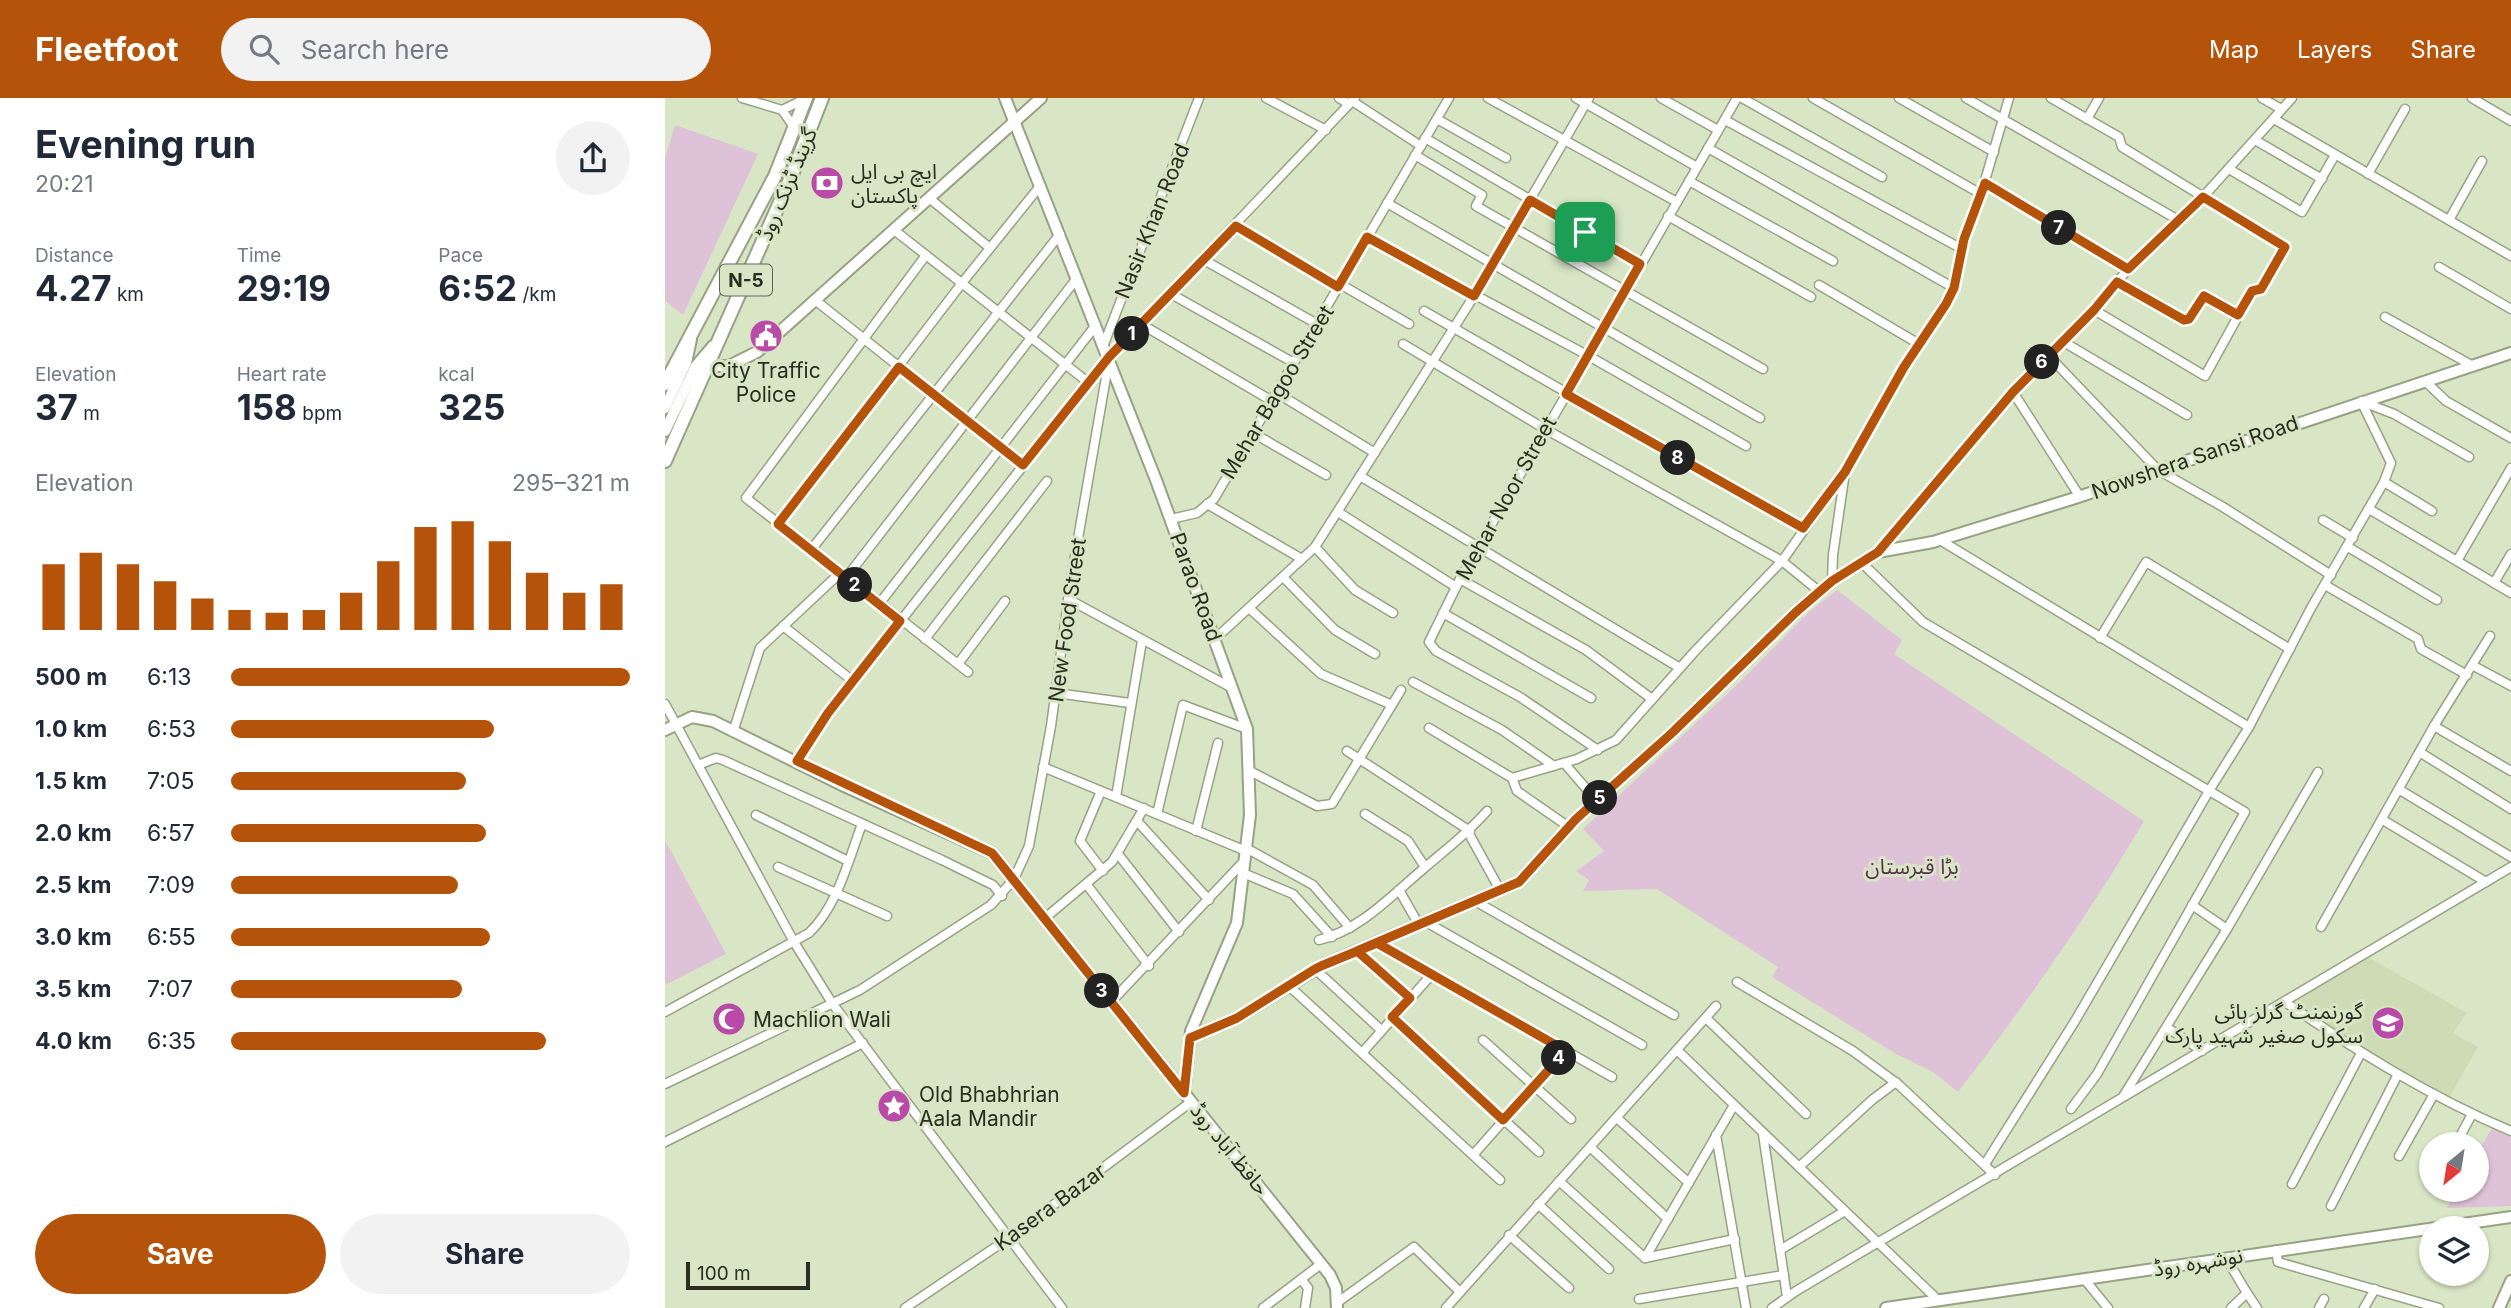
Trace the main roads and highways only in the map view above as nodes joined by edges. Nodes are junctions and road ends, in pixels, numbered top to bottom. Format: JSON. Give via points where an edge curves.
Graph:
{"nodes":[{"id":1,"x":806,"y":98,"type":"edge"},
{"id":2,"x":822,"y":98,"type":"edge"},
{"id":3,"x":1005,"y":98,"type":"edge"},
{"id":4,"x":1041,"y":98,"type":"edge"},
{"id":5,"x":1014,"y":122,"type":"junction"},
{"id":6,"x":757,"y":208,"type":"junction"},
{"id":7,"x":774,"y":216,"type":"junction"},
{"id":8,"x":694,"y":326,"type":"junction"},
{"id":9,"x":719,"y":339,"type":"junction"},
{"id":10,"x":2511,"y":353,"type":"edge"},
{"id":11,"x":707,"y":366,"type":"junction"},
{"id":12,"x":665,"y":384,"type":"edge"},
{"id":13,"x":665,"y":408,"type":"edge"},
{"id":14,"x":665,"y":431,"type":"edge"},
{"id":15,"x":665,"y":461,"type":"edge"},
{"id":16,"x":670,"y":727,"type":"edge"},
{"id":17,"x":1190,"y":1038,"type":"junction"},
{"id":18,"x":1188,"y":1097,"type":"junction"},
{"id":19,"x":2511,"y":1217,"type":"edge"},
{"id":20,"x":2511,"y":1280,"type":"edge"},
{"id":21,"x":1338,"y":1305,"type":"edge"},
{"id":22,"x":1907,"y":1306,"type":"edge"},
{"id":23,"x":1886,"y":1308,"type":"edge"},
{"id":24,"x":2499,"y":1308,"type":"edge"}],
"edges":[{"from":1,"to":6,"type":"highway","name":"گرینڈ ٹرنک روڈ","number":"N-5"},
{"from":2,"to":7,"type":"highway","name":"گرینڈ ٹرنک روڈ","number":"N-5"},
{"from":3,"to":5,"type":"main road","name":"Parao Road"},
{"from":4,"to":5,"type":"main road"},
{"from":5,"to":11,"type":"main road","via":[[757,352],[729,366]]},
{"from":5,"to":17,"type":"main road","name":"Parao Road","via":[[1109,357],[1247,729],[1250,815],[1237,923]]},
{"from":6,"to":7,"type":"highway"},
{"from":6,"to":8,"type":"highway","name":"گرینڈ ٹرنک روڈ","number":"N-5"},
{"from":7,"to":9,"type":"highway","name":"گرینڈ ٹرنک روڈ","number":"N-5"},
{"from":8,"to":12,"type":"highway","name":"گرینڈ ٹرنک روڈ","number":"N-5"},
{"from":8,"to":13,"type":"main road","via":[[686,363]]},
{"from":9,"to":11,"type":"highway","name":"گرینڈ ٹرنک روڈ","number":"N-5"},
{"from":9,"to":14,"type":"main road","via":[[696,366]]},
{"from":10,"to":17,"type":"main road","name":"Nowshera Sansi Road","via":[[2080,496],[1940,540],[1878,552],[1820,592],[1597,800],[1519,882],[1315,969],[1237,1018]]},
{"from":11,"to":15,"type":"highway","name":"گرینڈ ٹرنک روڈ","number":"N-5"},
{"from":16,"to":18,"type":"main road","name":"حافظ آباد روڈ","via":[[692,716],[702,717],[992,853]]},
{"from":17,"to":18,"type":"main road","name":"Parao Road"},
{"from":18,"to":21,"type":"main road","name":"حافظ آباد روڈ","via":[[1321,1264],[1336,1288]]},
{"from":19,"to":22,"type":"main road","name":"نوشہرہ روڈ"},
{"from":20,"to":24,"type":"main road"},
{"from":22,"to":23,"type":"main road","name":"نوشہرہ روڈ"}]}
